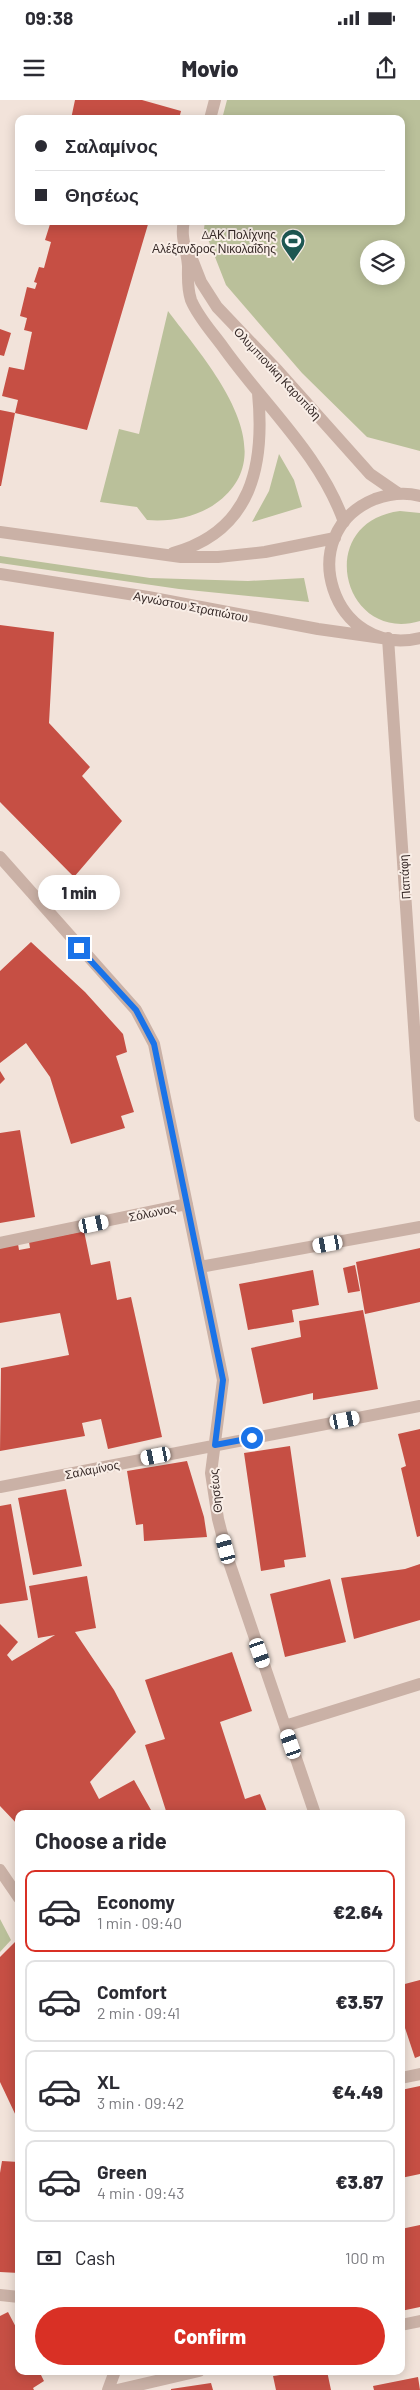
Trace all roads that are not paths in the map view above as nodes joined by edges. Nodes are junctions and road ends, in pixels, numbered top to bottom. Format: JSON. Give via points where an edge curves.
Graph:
{"nodes":[{"id":1,"x":215,"y":100,"type":"edge"},
{"id":2,"x":211,"y":115,"type":"edge"},
{"id":3,"x":182,"y":228,"type":"edge"},
{"id":4,"x":258,"y":392,"type":"junction"},
{"id":5,"x":399,"y":494,"type":"junction"},
{"id":6,"x":420,"y":496,"type":"edge"},
{"id":7,"x":344,"y":522,"type":"junction"},
{"id":8,"x":0,"y":532,"type":"edge"},
{"id":9,"x":335,"y":538,"type":"junction"},
{"id":10,"x":163,"y":555,"type":"junction"},
{"id":11,"x":0,"y":574,"type":"edge"},
{"id":12,"x":385,"y":638,"type":"junction"},
{"id":13,"x":420,"y":638,"type":"edge"},
{"id":14,"x":0,"y":857,"type":"edge"},
{"id":15,"x":420,"y":1116,"type":"edge"},
{"id":16,"x":187,"y":1204,"type":"junction"},
{"id":17,"x":420,"y":1227,"type":"edge"},
{"id":18,"x":0,"y":1243,"type":"edge"},
{"id":19,"x":200,"y":1267,"type":"junction"},
{"id":20,"x":420,"y":1406,"type":"edge"},
{"id":21,"x":215,"y":1445,"type":"junction"},
{"id":22,"x":0,"y":1486,"type":"edge"},
{"id":23,"x":420,"y":1684,"type":"edge"},
{"id":24,"x":285,"y":1726,"type":"junction"},
{"id":25,"x":314,"y":1810,"type":"edge"},
{"id":26,"x":0,"y":1870,"type":"edge"},
{"id":27,"x":15,"y":1892,"type":"edge"},
{"id":28,"x":405,"y":2074,"type":"edge"},
{"id":29,"x":420,"y":2074,"type":"edge"},
{"id":30,"x":0,"y":2295,"type":"edge"},
{"id":31,"x":15,"y":2297,"type":"edge"},
{"id":32,"x":420,"y":2321,"type":"edge"},
{"id":33,"x":405,"y":2324,"type":"edge"},
{"id":34,"x":114,"y":2375,"type":"edge"},
{"id":35,"x":182,"y":2375,"type":"edge"},
{"id":36,"x":108,"y":2390,"type":"edge"},
{"id":37,"x":117,"y":2390,"type":"edge"}],
"edges":[{"from":1,"to":2,"type":"street"},
{"from":3,"to":4,"type":"street","name":"Ολυμπιονίκη Καρυπίδη","via":[[187,280],[193,304]]},
{"from":3,"to":5,"type":"street","name":"Ολυμπιονίκη Καρυπίδη","via":[[201,282],[217,307],[370,474]]},
{"from":4,"to":7,"type":"street","name":"Ολυμπιονίκη Καρυπίδη","via":[[313,463]]},
{"from":4,"to":10,"type":"street","via":[[260,429],[257,464],[241,507],[208,538],[186,549]]},
{"from":5,"to":6,"type":"street","name":"Αγνώστου Στρατιώτου"},
{"from":5,"to":7,"type":"street","name":"Αγνώστου Στρατιώτου","via":[[368,502]]},
{"from":7,"to":9,"type":"street","name":"Αγνώστου Στρατιώτου"},
{"from":8,"to":10,"type":"street"},
{"from":9,"to":10,"type":"street","via":[[235,556]]},
{"from":9,"to":12,"type":"street","name":"Αγνώστου Στρατιώτου","via":[[329,567],[336,598],[354,623]]},
{"from":11,"to":12,"type":"street","name":"Αγνώστου Στρατιώτου"},
{"from":12,"to":13,"type":"street","name":"Αγνώστου Στρατιώτου"},
{"from":12,"to":15,"type":"street","name":"Παπάφη"},
{"from":14,"to":16,"type":"street","name":"Θησέως","via":[[145,1023],[154,1044]]},
{"from":16,"to":18,"type":"street","name":"Σόλωνος"},
{"from":16,"to":19,"type":"street","name":"Θησέως"},
{"from":17,"to":19,"type":"street"},
{"from":19,"to":21,"type":"street","name":"Θησέως","via":[[223,1380]]},
{"from":20,"to":21,"type":"street","name":"Σαλαμίνος"},
{"from":21,"to":22,"type":"street","name":"Σαλαμίνος"},
{"from":21,"to":24,"type":"street","name":"Θησέως","via":[[212,1482],[222,1536]]},
{"from":23,"to":24,"type":"street"},
{"from":24,"to":25,"type":"street","name":"Θησέως"},
{"from":26,"to":27,"type":"street"},
{"from":28,"to":29,"type":"street"},
{"from":30,"to":31,"type":"street"},
{"from":32,"to":33,"type":"street"},
{"from":34,"to":36,"type":"street"},
{"from":35,"to":37,"type":"street"}]}
